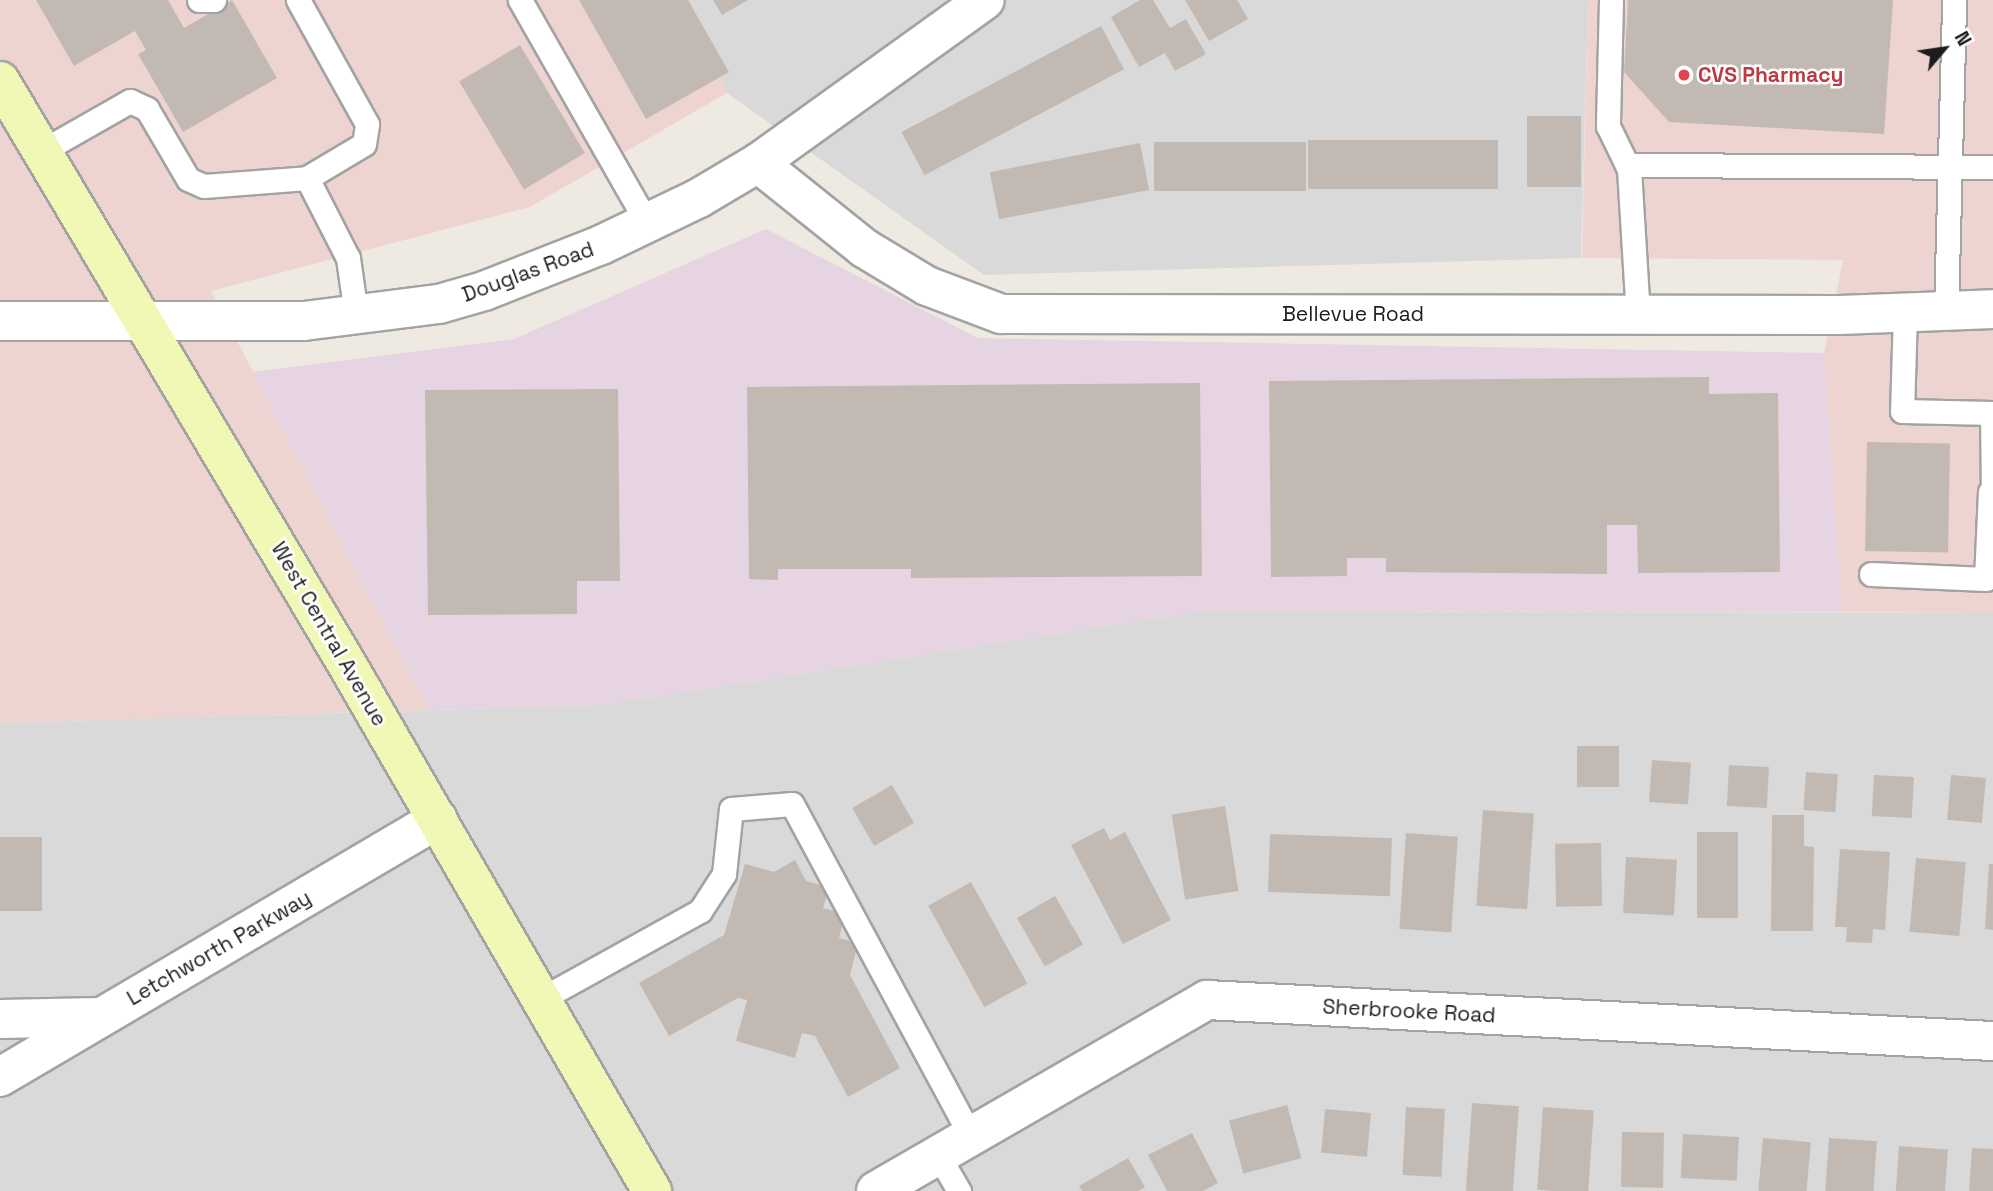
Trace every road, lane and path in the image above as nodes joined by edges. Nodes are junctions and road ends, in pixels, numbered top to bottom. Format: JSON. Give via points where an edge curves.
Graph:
{"nodes":[{"id":1,"x":199,"y":0,"type":"edge"},
{"id":2,"x":214,"y":0,"type":"edge"},
{"id":3,"x":298,"y":0,"type":"edge"},
{"id":4,"x":520,"y":0,"type":"edge"},
{"id":5,"x":985,"y":0,"type":"edge"},
{"id":6,"x":1611,"y":0,"type":"edge"},
{"id":7,"x":1954,"y":0,"type":"edge"},
{"id":8,"x":0,"y":81,"type":"edge"},
{"id":9,"x":42,"y":151,"type":"junction"},
{"id":10,"x":758,"y":163,"type":"junction"},
{"id":11,"x":1627,"y":165,"type":"junction"},
{"id":12,"x":1993,"y":167,"type":"edge"},
{"id":13,"x":1948,"y":170,"type":"junction"},
{"id":14,"x":307,"y":178,"type":"junction"},
{"id":15,"x":647,"y":223,"type":"junction"},
{"id":16,"x":1993,"y":309,"type":"edge"},
{"id":17,"x":1946,"y":311,"type":"junction"},
{"id":18,"x":1905,"y":312,"type":"junction"},
{"id":19,"x":356,"y":314,"type":"junction"},
{"id":20,"x":1638,"y":315,"type":"junction"},
{"id":21,"x":0,"y":321,"type":"edge"},
{"id":22,"x":144,"y":321,"type":"junction"},
{"id":23,"x":1992,"y":492,"type":"edge"},
{"id":24,"x":1871,"y":574,"type":"dead end"},
{"id":25,"x":438,"y":819,"type":"junction"},
{"id":26,"x":541,"y":999,"type":"junction"},
{"id":27,"x":102,"y":1017,"type":"junction"},
{"id":28,"x":0,"y":1019,"type":"edge"},
{"id":29,"x":1993,"y":1041,"type":"edge"},
{"id":30,"x":0,"y":1077,"type":"edge"},
{"id":31,"x":971,"y":1136,"type":"junction"},
{"id":32,"x":938,"y":1155,"type":"junction"},
{"id":33,"x":653,"y":1191,"type":"edge"},
{"id":34,"x":876,"y":1191,"type":"edge"},
{"id":35,"x":959,"y":1191,"type":"edge"}],
"edges":[{"from":1,"to":2,"type":"lane"},
{"from":3,"to":14,"type":"lane","via":[[367,124],[364,144]]},
{"from":4,"to":15,"type":"lane"},
{"from":5,"to":10,"type":"street","name":"Douglas Road"},
{"from":6,"to":11,"type":"lane","via":[[1608,126]]},
{"from":7,"to":13,"type":"lane"},
{"from":8,"to":9,"type":"main road","name":"West Central Avenue"},
{"from":9,"to":14,"type":"lane","via":[[130,101],[147,109],[188,179],[196,183]]},
{"from":9,"to":22,"type":"main road","name":"West Central Avenue"},
{"from":10,"to":15,"type":"street","name":"Douglas Road"},
{"from":10,"to":20,"type":"street","name":"Bellevue Road","via":[[864,248],[927,286],[1001,314]]},
{"from":11,"to":13,"type":"lane"},
{"from":11,"to":20,"type":"lane"},
{"from":12,"to":13,"type":"lane"},
{"from":13,"to":17,"type":"lane"},
{"from":14,"to":19,"type":"lane","via":[[348,258]]},
{"from":15,"to":19,"type":"street","name":"Douglas Road","via":[[484,291],[439,304]]},
{"from":16,"to":17,"type":"street","name":"Bellevue Road"},
{"from":17,"to":18,"type":"street","name":"Bellevue Road"},
{"from":18,"to":20,"type":"street","name":"Bellevue Road"},
{"from":18,"to":23,"type":"lane","via":[[1902,411],[1992,413]]},
{"from":19,"to":22,"type":"street","name":"Douglas Road","via":[[304,321]]},
{"from":21,"to":22,"type":"street","name":"Douglas Road"},
{"from":22,"to":25,"type":"main road","name":"West Central Avenue"},
{"from":23,"to":24,"type":"lane","via":[[1986,579]]},
{"from":25,"to":26,"type":"main road","name":"West Central Avenue"},
{"from":25,"to":27,"type":"street","name":"Letchworth Parkway"},
{"from":26,"to":31,"type":"lane","via":[[700,911],[724,874],[732,809],[792,804]]},
{"from":26,"to":33,"type":"main road","name":"West Central Avenue"},
{"from":27,"to":28,"type":"street"},
{"from":27,"to":30,"type":"street","name":"Letchworth Parkway"},
{"from":29,"to":31,"type":"street","name":"Sherbrooke Road","via":[[1207,1000]]},
{"from":31,"to":32,"type":"street","name":"Sherbrooke Road"},
{"from":32,"to":34,"type":"street","name":"Sherbrooke Road"},
{"from":32,"to":35,"type":"lane"}]}
